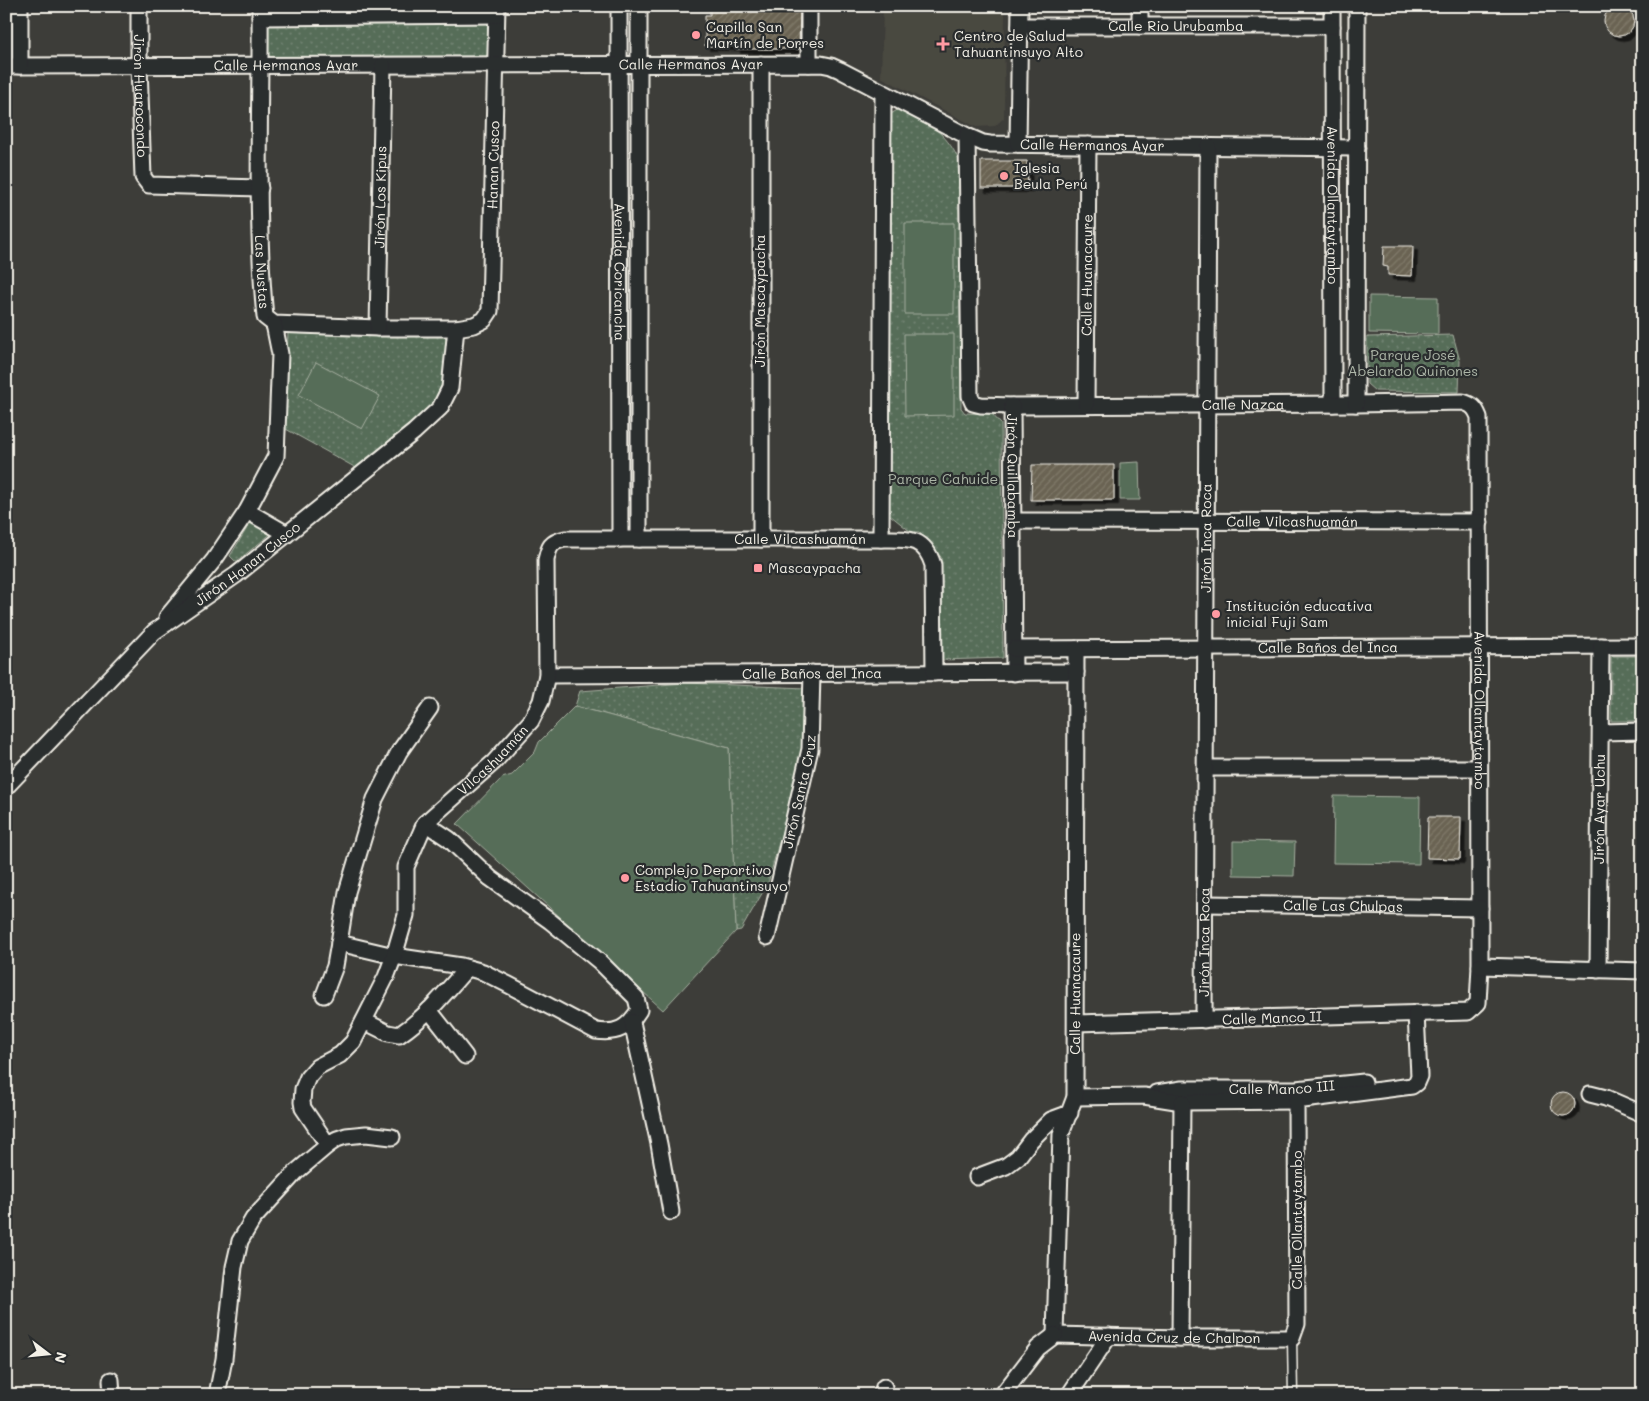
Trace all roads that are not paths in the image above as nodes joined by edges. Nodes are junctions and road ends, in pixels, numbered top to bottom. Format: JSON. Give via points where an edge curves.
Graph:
{"nodes":[{"id":1,"x":20,"y":6,"type":"edge"},
{"id":2,"x":139,"y":6,"type":"edge"},
{"id":3,"x":619,"y":6,"type":"edge"},
{"id":4,"x":639,"y":6,"type":"edge"},
{"id":5,"x":809,"y":6,"type":"edge"},
{"id":6,"x":1020,"y":6,"type":"edge"},
{"id":7,"x":1140,"y":6,"type":"edge"},
{"id":8,"x":1332,"y":6,"type":"edge"},
{"id":9,"x":1357,"y":6,"type":"edge"},
{"id":10,"x":496,"y":11,"type":"edge"},
{"id":11,"x":260,"y":12,"type":"edge"},
{"id":12,"x":1020,"y":26,"type":"junction"},
{"id":13,"x":1140,"y":26,"type":"junction"},
{"id":14,"x":1332,"y":26,"type":"junction"},
{"id":15,"x":619,"y":64,"type":"junction"},
{"id":16,"x":639,"y":64,"type":"junction"},
{"id":17,"x":761,"y":64,"type":"junction"},
{"id":18,"x":809,"y":64,"type":"junction"},
{"id":19,"x":383,"y":65,"type":"junction"},
{"id":20,"x":496,"y":65,"type":"junction"},
{"id":21,"x":13,"y":66,"type":"edge"},
{"id":22,"x":139,"y":66,"type":"junction"},
{"id":23,"x":261,"y":66,"type":"junction"},
{"id":24,"x":883,"y":93,"type":"junction"},
{"id":25,"x":967,"y":136,"type":"junction"},
{"id":26,"x":1018,"y":144,"type":"junction"},
{"id":27,"x":1088,"y":145,"type":"junction"},
{"id":28,"x":1208,"y":146,"type":"junction"},
{"id":29,"x":1332,"y":147,"type":"junction"},
{"id":30,"x":1357,"y":148,"type":"junction"},
{"id":31,"x":260,"y":188,"type":"junction"},
{"id":32,"x":484,"y":320,"type":"joint"},
{"id":33,"x":274,"y":324,"type":"junction"},
{"id":34,"x":378,"y":328,"type":"junction"},
{"id":35,"x":456,"y":328,"type":"junction"},
{"id":36,"x":1333,"y":404,"type":"junction"},
{"id":37,"x":1356,"y":404,"type":"junction"},
{"id":38,"x":1086,"y":405,"type":"junction"},
{"id":39,"x":1207,"y":405,"type":"junction"},
{"id":40,"x":1472,"y":405,"type":"joint"},
{"id":41,"x":1012,"y":406,"type":"junction"},
{"id":42,"x":247,"y":510,"type":"junction"},
{"id":43,"x":1013,"y":521,"type":"junction"},
{"id":44,"x":1207,"y":522,"type":"junction"},
{"id":45,"x":1480,"y":522,"type":"junction"},
{"id":46,"x":287,"y":534,"type":"junction"},
{"id":47,"x":620,"y":539,"type":"junction"},
{"id":48,"x":638,"y":539,"type":"junction"},
{"id":49,"x":761,"y":539,"type":"junction"},
{"id":50,"x":881,"y":539,"type":"junction"},
{"id":51,"x":549,"y":548,"type":"joint"},
{"id":52,"x":214,"y":560,"type":"junction"},
{"id":53,"x":236,"y":575,"type":"junction"},
{"id":54,"x":154,"y":632,"type":"junction"},
{"id":55,"x":1601,"y":646,"type":"junction"},
{"id":56,"x":1643,"y":646,"type":"edge"},
{"id":57,"x":1480,"y":647,"type":"junction"},
{"id":58,"x":1206,"y":648,"type":"junction"},
{"id":59,"x":1076,"y":649,"type":"junction"},
{"id":60,"x":1014,"y":650,"type":"junction"},
{"id":61,"x":1014,"y":672,"type":"junction"},
{"id":62,"x":1076,"y":672,"type":"junction"},
{"id":63,"x":812,"y":673,"type":"junction"},
{"id":64,"x":934,"y":673,"type":"junction"},
{"id":65,"x":547,"y":675,"type":"junction"},
{"id":66,"x":430,"y":708,"type":"dead end"},
{"id":67,"x":1601,"y":732,"type":"junction"},
{"id":68,"x":1643,"y":732,"type":"edge"},
{"id":69,"x":1206,"y":768,"type":"junction"},
{"id":70,"x":1479,"y":768,"type":"junction"},
{"id":71,"x":6,"y":787,"type":"edge"},
{"id":72,"x":424,"y":823,"type":"junction"},
{"id":73,"x":1205,"y":904,"type":"junction"},
{"id":74,"x":1480,"y":908,"type":"junction"},
{"id":75,"x":767,"y":937,"type":"dead end"},
{"id":76,"x":339,"y":943,"type":"junction"},
{"id":77,"x":394,"y":956,"type":"junction"},
{"id":78,"x":1480,"y":966,"type":"junction"},
{"id":79,"x":467,"y":968,"type":"junction"},
{"id":80,"x":1598,"y":970,"type":"junction"},
{"id":81,"x":1643,"y":971,"type":"edge"},
{"id":82,"x":324,"y":996,"type":"dead end"},
{"id":83,"x":429,"y":1010,"type":"junction"},
{"id":84,"x":1468,"y":1012,"type":"joint"},
{"id":85,"x":1416,"y":1014,"type":"junction"},
{"id":86,"x":1204,"y":1020,"type":"junction"},
{"id":87,"x":364,"y":1021,"type":"junction"},
{"id":88,"x":632,"y":1022,"type":"junction"},
{"id":89,"x":1076,"y":1024,"type":"junction"},
{"id":90,"x":464,"y":1056,"type":"dead end"},
{"id":91,"x":1416,"y":1081,"type":"junction"},
{"id":92,"x":1590,"y":1094,"type":"dead end"},
{"id":93,"x":1144,"y":1096,"type":"junction"},
{"id":94,"x":1075,"y":1097,"type":"junction"},
{"id":95,"x":1296,"y":1101,"type":"junction"},
{"id":96,"x":1182,"y":1102,"type":"junction"},
{"id":97,"x":1070,"y":1113,"type":"junction"},
{"id":98,"x":1643,"y":1114,"type":"edge"},
{"id":99,"x":392,"y":1138,"type":"dead end"},
{"id":100,"x":328,"y":1145,"type":"junction"},
{"id":101,"x":977,"y":1177,"type":"dead end"},
{"id":102,"x":672,"y":1212,"type":"dead end"},
{"id":103,"x":1055,"y":1335,"type":"junction"},
{"id":104,"x":1109,"y":1336,"type":"junction"},
{"id":105,"x":1180,"y":1338,"type":"junction"},
{"id":106,"x":1292,"y":1338,"type":"junction"},
{"id":107,"x":217,"y":1395,"type":"edge"},
{"id":108,"x":1002,"y":1395,"type":"edge"},
{"id":109,"x":1068,"y":1395,"type":"edge"},
{"id":110,"x":1294,"y":1395,"type":"edge"}],
"edges":[{"from":1,"to":21,"type":"street"},
{"from":2,"to":22,"type":"street","name":"Jirón Huarocondo"},
{"from":3,"to":15,"type":"street","name":"Avenida Coricancha"},
{"from":4,"to":16,"type":"street","name":"Avenida Coricancha"},
{"from":5,"to":18,"type":"street"},
{"from":6,"to":12,"type":"street"},
{"from":7,"to":13,"type":"street"},
{"from":8,"to":14,"type":"street","name":"Avenida Ollantaytambo"},
{"from":9,"to":30,"type":"street","name":"Avenida Ollantaytambo"},
{"from":10,"to":11,"type":"street"},
{"from":10,"to":20,"type":"street","name":"Hanan Cusco"},
{"from":11,"to":23,"type":"street","name":"Las Ñustas"},
{"from":12,"to":13,"type":"street","name":"Calle Rio Urubamba"},
{"from":12,"to":26,"type":"street"},
{"from":13,"to":14,"type":"street","name":"Calle Rio Urubamba"},
{"from":14,"to":29,"type":"street","name":"Avenida Ollantaytambo"},
{"from":15,"to":16,"type":"street","name":"Calle Hermanos Ayar"},
{"from":15,"to":20,"type":"street","name":"Calle Hermanos Ayar"},
{"from":15,"to":47,"type":"street","name":"Avenida Coricancha"},
{"from":16,"to":17,"type":"street","name":"Calle Hermanos Ayar"},
{"from":16,"to":48,"type":"street","name":"Avenida Coricancha"},
{"from":17,"to":18,"type":"street","name":"Calle Hermanos Ayar"},
{"from":17,"to":49,"type":"street","name":"Jirón Mascaypacha"},
{"from":18,"to":24,"type":"street","name":"Calle Hermanos Ayar","via":[[831,66]]},
{"from":19,"to":20,"type":"street","name":"Calle Hermanos Ayar"},
{"from":19,"to":23,"type":"street","name":"Calle Hermanos Ayar"},
{"from":19,"to":34,"type":"street","name":"Jirón Los Kipus"},
{"from":20,"to":32,"type":"street","name":"Hanan Cusco","via":[[490,311]]},
{"from":21,"to":22,"type":"street","name":"Calle Hermanos Ayar"},
{"from":22,"to":23,"type":"street","name":"Calle Hermanos Ayar"},
{"from":22,"to":31,"type":"street","name":"Jirón Huarocondo","via":[[144,177],[149,185]]},
{"from":23,"to":31,"type":"street","name":"Las Ñustas"},
{"from":24,"to":25,"type":"street","name":"Calle Hermanos Ayar"},
{"from":24,"to":50,"type":"street"},
{"from":25,"to":26,"type":"street","name":"Calle Hermanos Ayar","via":[[990,144]]},
{"from":25,"to":41,"type":"street","name":"Jirón Quillabamba","via":[[970,396],[973,403],[981,405]]},
{"from":26,"to":27,"type":"street","name":"Calle Hermanos Ayar"},
{"from":27,"to":28,"type":"street","name":"Calle Hermanos Ayar"},
{"from":27,"to":38,"type":"street","name":"Calle Huanacaure"},
{"from":28,"to":29,"type":"street","name":"Calle Hermanos Ayar"},
{"from":28,"to":39,"type":"street","name":"Jirón Inca Roca"},
{"from":29,"to":30,"type":"street","name":"Calle Hermanos Ayar"},
{"from":29,"to":36,"type":"street","name":"Avenida Ollantaytambo"},
{"from":30,"to":37,"type":"street","name":"Avenida Ollantaytambo"},
{"from":31,"to":33,"type":"street","name":"Las Ñustas","via":[[262,287],[266,317]]},
{"from":32,"to":35,"type":"street","name":"Las Ñustas"},
{"from":33,"to":34,"type":"street","name":"Las Ñustas"},
{"from":33,"to":42,"type":"street","via":[[280,354],[276,456]]},
{"from":34,"to":35,"type":"street","name":"Las Ñustas"},
{"from":35,"to":46,"type":"street","name":"Jirón Hanan Cusco","via":[[450,388],[440,408]]},
{"from":36,"to":37,"type":"street","name":"Calle Nazca"},
{"from":36,"to":39,"type":"street","name":"Calle Nazca"},
{"from":37,"to":40,"type":"street","name":"Calle Nazca","via":[[1462,402]]},
{"from":38,"to":39,"type":"street","name":"Calle Nazca"},
{"from":38,"to":41,"type":"street","name":"Calle Nazca"},
{"from":39,"to":44,"type":"street","name":"Jirón Inca Roca"},
{"from":40,"to":45,"type":"street","name":"Avenida Ollantaytambo","via":[[1479,417]]},
{"from":41,"to":43,"type":"street","name":"Jirón Quillabamba"},
{"from":42,"to":46,"type":"street"},
{"from":42,"to":52,"type":"street"},
{"from":43,"to":44,"type":"street","name":"Calle Vilcashuamán"},
{"from":43,"to":60,"type":"street","name":"Jirón Quillabamba"},
{"from":44,"to":45,"type":"street","name":"Calle Vilcashuamán"},
{"from":44,"to":58,"type":"street","name":"Jirón Inca Roca"},
{"from":45,"to":57,"type":"street","name":"Avenida Ollantaytambo"},
{"from":46,"to":53,"type":"street","name":"Jirón Hanan Cusco"},
{"from":47,"to":48,"type":"street","name":"Calle Vilcashuamán"},
{"from":47,"to":51,"type":"street","name":"Calle Vilcashuamán","via":[[565,539],[555,541]]},
{"from":48,"to":49,"type":"street","name":"Calle Vilcashuamán"},
{"from":49,"to":50,"type":"street","name":"Calle Vilcashuamán"},
{"from":50,"to":64,"type":"street","name":"Calle Vilcashuamán","via":[[918,542],[930,555],[933,565]]},
{"from":51,"to":65,"type":"street","name":"Vilcashuamán","via":[[546,560]]},
{"from":52,"to":53,"type":"street"},
{"from":52,"to":54,"type":"street"},
{"from":53,"to":54,"type":"street","name":"Jirón Hanan Cusco"},
{"from":54,"to":71,"type":"street","name":"Jirón Hanan Cusco"},
{"from":55,"to":56,"type":"street","name":"Calle Baños del Inca"},
{"from":55,"to":57,"type":"street","name":"Calle Baños del Inca"},
{"from":55,"to":67,"type":"street","name":"Jirón Ayar Uchu"},
{"from":57,"to":58,"type":"street","name":"Calle Baños del Inca"},
{"from":57,"to":70,"type":"street","name":"Avenida Ollantaytambo"},
{"from":58,"to":59,"type":"street","name":"Calle Baños del Inca"},
{"from":58,"to":69,"type":"street","name":"Jirón Inca Roca"},
{"from":59,"to":60,"type":"street","name":"Calle Baños del Inca"},
{"from":59,"to":62,"type":"street","name":"Calle Huanacaure"},
{"from":60,"to":61,"type":"street","name":"Jirón Quillabamba"},
{"from":61,"to":62,"type":"street","name":"Calle Baños del Inca"},
{"from":61,"to":64,"type":"street","name":"Calle Baños del Inca"},
{"from":62,"to":89,"type":"street","name":"Calle Huanacaure"},
{"from":63,"to":64,"type":"street","name":"Calle Baños del Inca"},
{"from":63,"to":65,"type":"street","name":"Calle Baños del Inca"},
{"from":63,"to":75,"type":"street","name":"Jirón Santa Cruz","via":[[810,750]]},
{"from":65,"to":72,"type":"street","name":"Vilcashuamán","via":[[541,700],[531,721],[494,762]]},
{"from":66,"to":76,"type":"street","via":[[399,752],[374,799],[348,892]]},
{"from":67,"to":68,"type":"street"},
{"from":67,"to":80,"type":"street","name":"Jirón Ayar Uchu"},
{"from":69,"to":70,"type":"street"},
{"from":69,"to":73,"type":"street","name":"Jirón Inca Roca"},
{"from":70,"to":74,"type":"street","name":"Avenida Ollantaytambo"},
{"from":72,"to":77,"type":"street","name":"Vilcashuamán","via":[[406,867],[406,915]]},
{"from":72,"to":88,"type":"street","via":[[600,962],[636,998],[639,1010]]},
{"from":73,"to":74,"type":"street","name":"Calle Las Chulpas"},
{"from":73,"to":86,"type":"street","name":"Jirón Inca Roca"},
{"from":74,"to":78,"type":"street","name":"Avenida Ollantaytambo"},
{"from":76,"to":77,"type":"street"},
{"from":76,"to":82,"type":"street"},
{"from":77,"to":79,"type":"street"},
{"from":77,"to":87,"type":"street","name":"Vilcashuamán"},
{"from":78,"to":80,"type":"street"},
{"from":78,"to":84,"type":"street","name":"Avenida Ollantaytambo","via":[[1478,1003]]},
{"from":79,"to":83,"type":"street"},
{"from":79,"to":88,"type":"street","via":[[483,972],[596,1031],[618,1030]]},
{"from":80,"to":81,"type":"street"},
{"from":83,"to":87,"type":"street","via":[[399,1035]]},
{"from":83,"to":90,"type":"street"},
{"from":84,"to":85,"type":"street","name":"Calle Manco II"},
{"from":85,"to":86,"type":"street","name":"Calle Manco II"},
{"from":85,"to":91,"type":"street"},
{"from":86,"to":89,"type":"street","name":"Calle Manco II"},
{"from":87,"to":100,"type":"street","name":"Vilcashuamán","via":[[348,1049],[317,1067],[303,1089],[303,1108]]},
{"from":88,"to":102,"type":"street"},
{"from":89,"to":94,"type":"street","name":"Calle Huanacaure"},
{"from":91,"to":93,"type":"street","name":"Calle Manco III","via":[[1296,1089],[1182,1089]]},
{"from":91,"to":95,"type":"street","name":"Calle Manco III"},
{"from":92,"to":98,"type":"street"},
{"from":93,"to":94,"type":"street","name":"Calle Manco III"},
{"from":93,"to":96,"type":"street","name":"Calle Manco III"},
{"from":94,"to":97,"type":"street","name":"Calle Huanacaure"},
{"from":95,"to":96,"type":"street","name":"Calle Manco III"},
{"from":95,"to":106,"type":"street","name":"Calle Ollantaytambo","via":[[1297,1324]]},
{"from":96,"to":105,"type":"street"},
{"from":97,"to":101,"type":"street","via":[[1051,1120],[1006,1166]]},
{"from":97,"to":103,"type":"street","name":"Calle Huanacaure","via":[[1062,1134]]},
{"from":99,"to":100,"type":"street","via":[[356,1134]]},
{"from":100,"to":107,"type":"street","via":[[296,1172],[253,1218],[240,1241]]},
{"from":103,"to":104,"type":"street","name":"Avenida Cruz de Chalpon"},
{"from":103,"to":108,"type":"street","via":[[1038,1348]]},
{"from":104,"to":105,"type":"street","name":"Avenida Cruz de Chalpon"},
{"from":104,"to":109,"type":"street"},
{"from":105,"to":106,"type":"street","name":"Avenida Cruz de Chalpon"},
{"from":106,"to":110,"type":"lane"}]}
